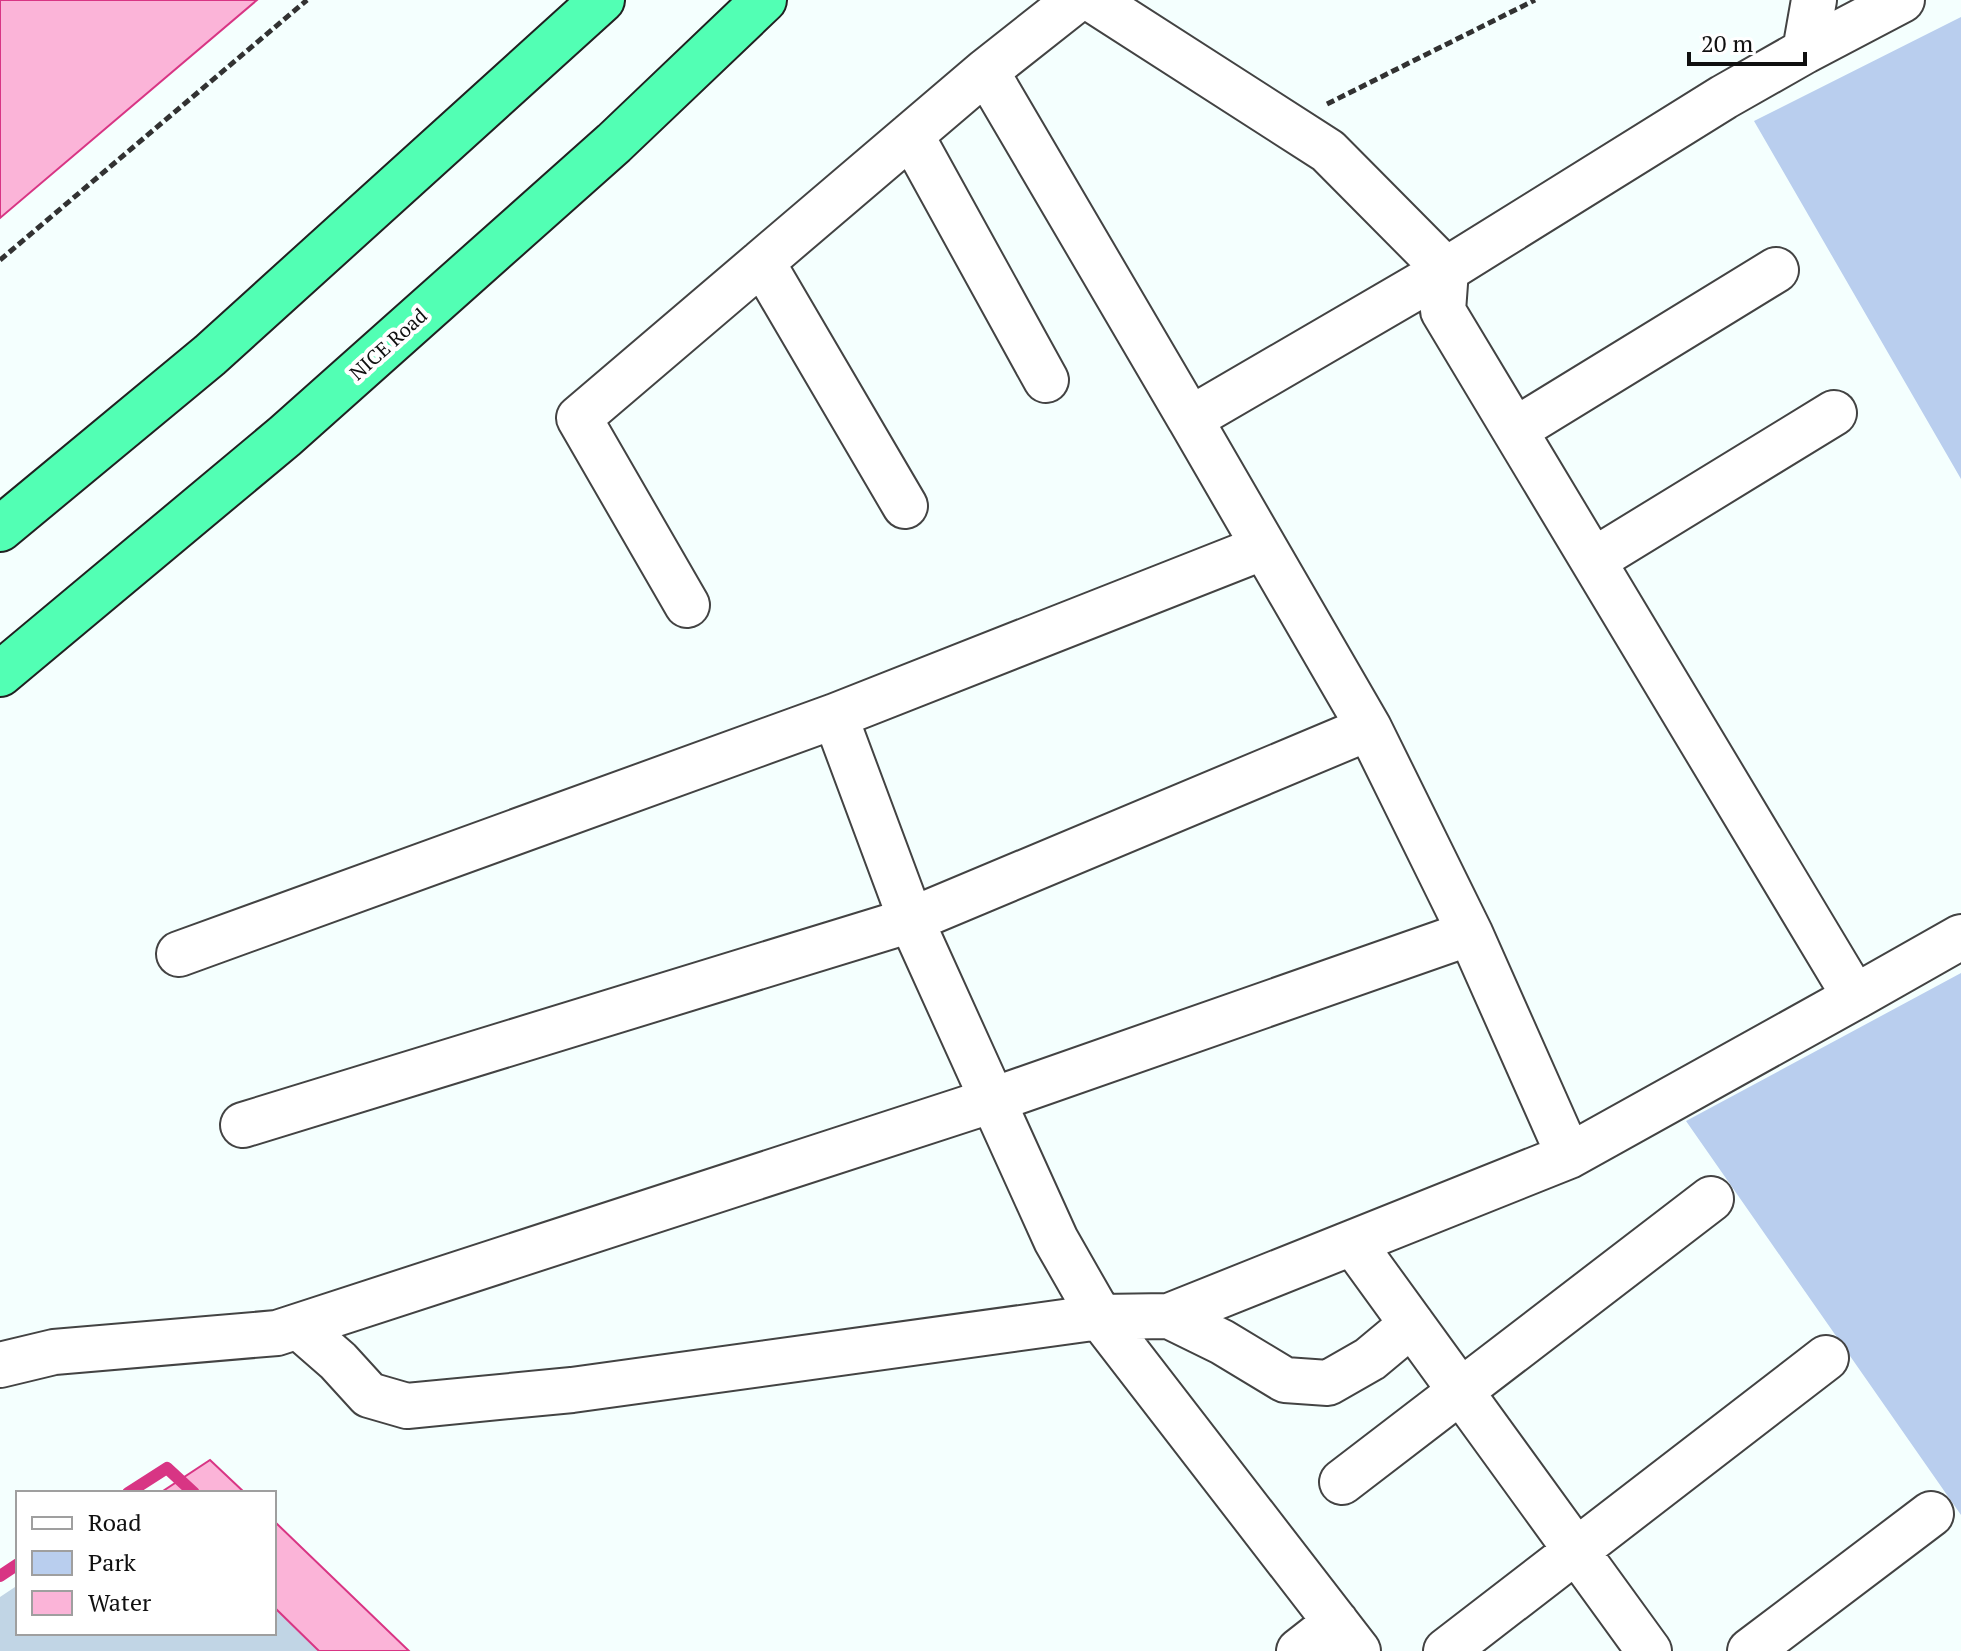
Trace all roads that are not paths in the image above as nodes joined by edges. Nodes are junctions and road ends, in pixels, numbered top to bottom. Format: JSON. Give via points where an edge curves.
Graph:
{"nodes":[{"id":1,"x":602,"y":0,"type":"edge"},
{"id":2,"x":764,"y":0,"type":"edge"},
{"id":3,"x":1076,"y":0,"type":"edge"},
{"id":4,"x":1093,"y":0,"type":"edge"},
{"id":5,"x":1814,"y":0,"type":"edge"},
{"id":6,"x":1902,"y":0,"type":"edge"},
{"id":7,"x":1805,"y":51,"type":"junction"},
{"id":8,"x":986,"y":71,"type":"junction"},
{"id":9,"x":911,"y":135,"type":"junction"},
{"id":10,"x":762,"y":262,"type":"junction"},
{"id":11,"x":1446,"y":270,"type":"junction"},
{"id":12,"x":1776,"y":270,"type":"dead end"},
{"id":13,"x":1046,"y":380,"type":"dead end"},
{"id":14,"x":1834,"y":413,"type":"dead end"},
{"id":15,"x":1190,"y":419,"type":"junction"},
{"id":16,"x":1515,"y":430,"type":"junction"},
{"id":17,"x":905,"y":506,"type":"dead end"},
{"id":18,"x":0,"y":529,"type":"edge"},
{"id":19,"x":1264,"y":547,"type":"junction"},
{"id":20,"x":1594,"y":560,"type":"junction"},
{"id":21,"x":687,"y":605,"type":"dead end"},
{"id":22,"x":0,"y":674,"type":"edge"},
{"id":23,"x":835,"y":716,"type":"junction"},
{"id":24,"x":1369,"y":728,"type":"junction"},
{"id":25,"x":911,"y":920,"type":"junction"},
{"id":26,"x":1470,"y":933,"type":"junction"},
{"id":27,"x":1961,"y":937,"type":"edge"},
{"id":28,"x":179,"y":954,"type":"dead end"},
{"id":29,"x":1855,"y":997,"type":"junction"},
{"id":30,"x":993,"y":1100,"type":"junction"},
{"id":31,"x":243,"y":1125,"type":"dead end"},
{"id":32,"x":1569,"y":1156,"type":"junction"},
{"id":33,"x":1711,"y":1199,"type":"dead end"},
{"id":34,"x":1353,"y":1243,"type":"junction"},
{"id":35,"x":1169,"y":1316,"type":"junction"},
{"id":36,"x":1100,"y":1317,"type":"junction"},
{"id":37,"x":1412,"y":1324,"type":"junction"},
{"id":38,"x":299,"y":1327,"type":"junction"},
{"id":39,"x":1826,"y":1358,"type":"dead end"},
{"id":40,"x":0,"y":1365,"type":"edge"},
{"id":41,"x":1461,"y":1391,"type":"junction"},
{"id":42,"x":1342,"y":1482,"type":"dead end"},
{"id":43,"x":1931,"y":1514,"type":"dead end"},
{"id":44,"x":1576,"y":1550,"type":"junction"},
{"id":45,"x":1347,"y":1636,"type":"edge"},
{"id":46,"x":1299,"y":1651,"type":"edge"},
{"id":47,"x":1446,"y":1651,"type":"edge"},
{"id":48,"x":1649,"y":1651,"type":"edge"},
{"id":49,"x":1750,"y":1651,"type":"edge"}],
"edges":[{"from":1,"to":18,"type":"highway","via":[[210,355]]},
{"from":2,"to":22,"type":"highway","name":"NICE Road","via":[[614,143],[285,436]]},
{"from":3,"to":8,"type":"street"},
{"from":4,"to":11,"type":"street","via":[[1328,151]]},
{"from":5,"to":7,"type":"street"},
{"from":6,"to":7,"type":"street"},
{"from":7,"to":11,"type":"street"},
{"from":8,"to":9,"type":"street"},
{"from":8,"to":15,"type":"street"},
{"from":9,"to":10,"type":"street"},
{"from":9,"to":13,"type":"street"},
{"from":10,"to":17,"type":"street"},
{"from":10,"to":21,"type":"street","via":[[579,418]]},
{"from":11,"to":15,"type":"street"},
{"from":11,"to":16,"type":"street","via":[[1443,311]]},
{"from":12,"to":16,"type":"street"},
{"from":14,"to":20,"type":"street"},
{"from":15,"to":19,"type":"street"},
{"from":16,"to":20,"type":"street"},
{"from":19,"to":23,"type":"street"},
{"from":19,"to":24,"type":"street"},
{"from":20,"to":29,"type":"street"},
{"from":23,"to":25,"type":"street"},
{"from":23,"to":28,"type":"street"},
{"from":24,"to":25,"type":"street"},
{"from":24,"to":26,"type":"street"},
{"from":25,"to":30,"type":"street"},
{"from":25,"to":31,"type":"street"},
{"from":26,"to":30,"type":"street"},
{"from":26,"to":32,"type":"street"},
{"from":27,"to":29,"type":"street"},
{"from":29,"to":32,"type":"street"},
{"from":30,"to":36,"type":"street","via":[[1056,1240]]},
{"from":30,"to":38,"type":"street"},
{"from":32,"to":34,"type":"street"},
{"from":33,"to":41,"type":"street"},
{"from":34,"to":35,"type":"street"},
{"from":34,"to":37,"type":"street"},
{"from":35,"to":36,"type":"street"},
{"from":35,"to":37,"type":"street","via":[[1285,1380],[1328,1383],[1370,1359]]},
{"from":36,"to":38,"type":"street","via":[[572,1390],[407,1406],[369,1395]]},
{"from":36,"to":45,"type":"street"},
{"from":37,"to":41,"type":"street"},
{"from":38,"to":40,"type":"street","via":[[54,1352]]},
{"from":39,"to":44,"type":"street"},
{"from":41,"to":42,"type":"street"},
{"from":41,"to":44,"type":"street"},
{"from":43,"to":49,"type":"street"},
{"from":44,"to":47,"type":"street"},
{"from":44,"to":48,"type":"street"},
{"from":45,"to":46,"type":"street"}]}
